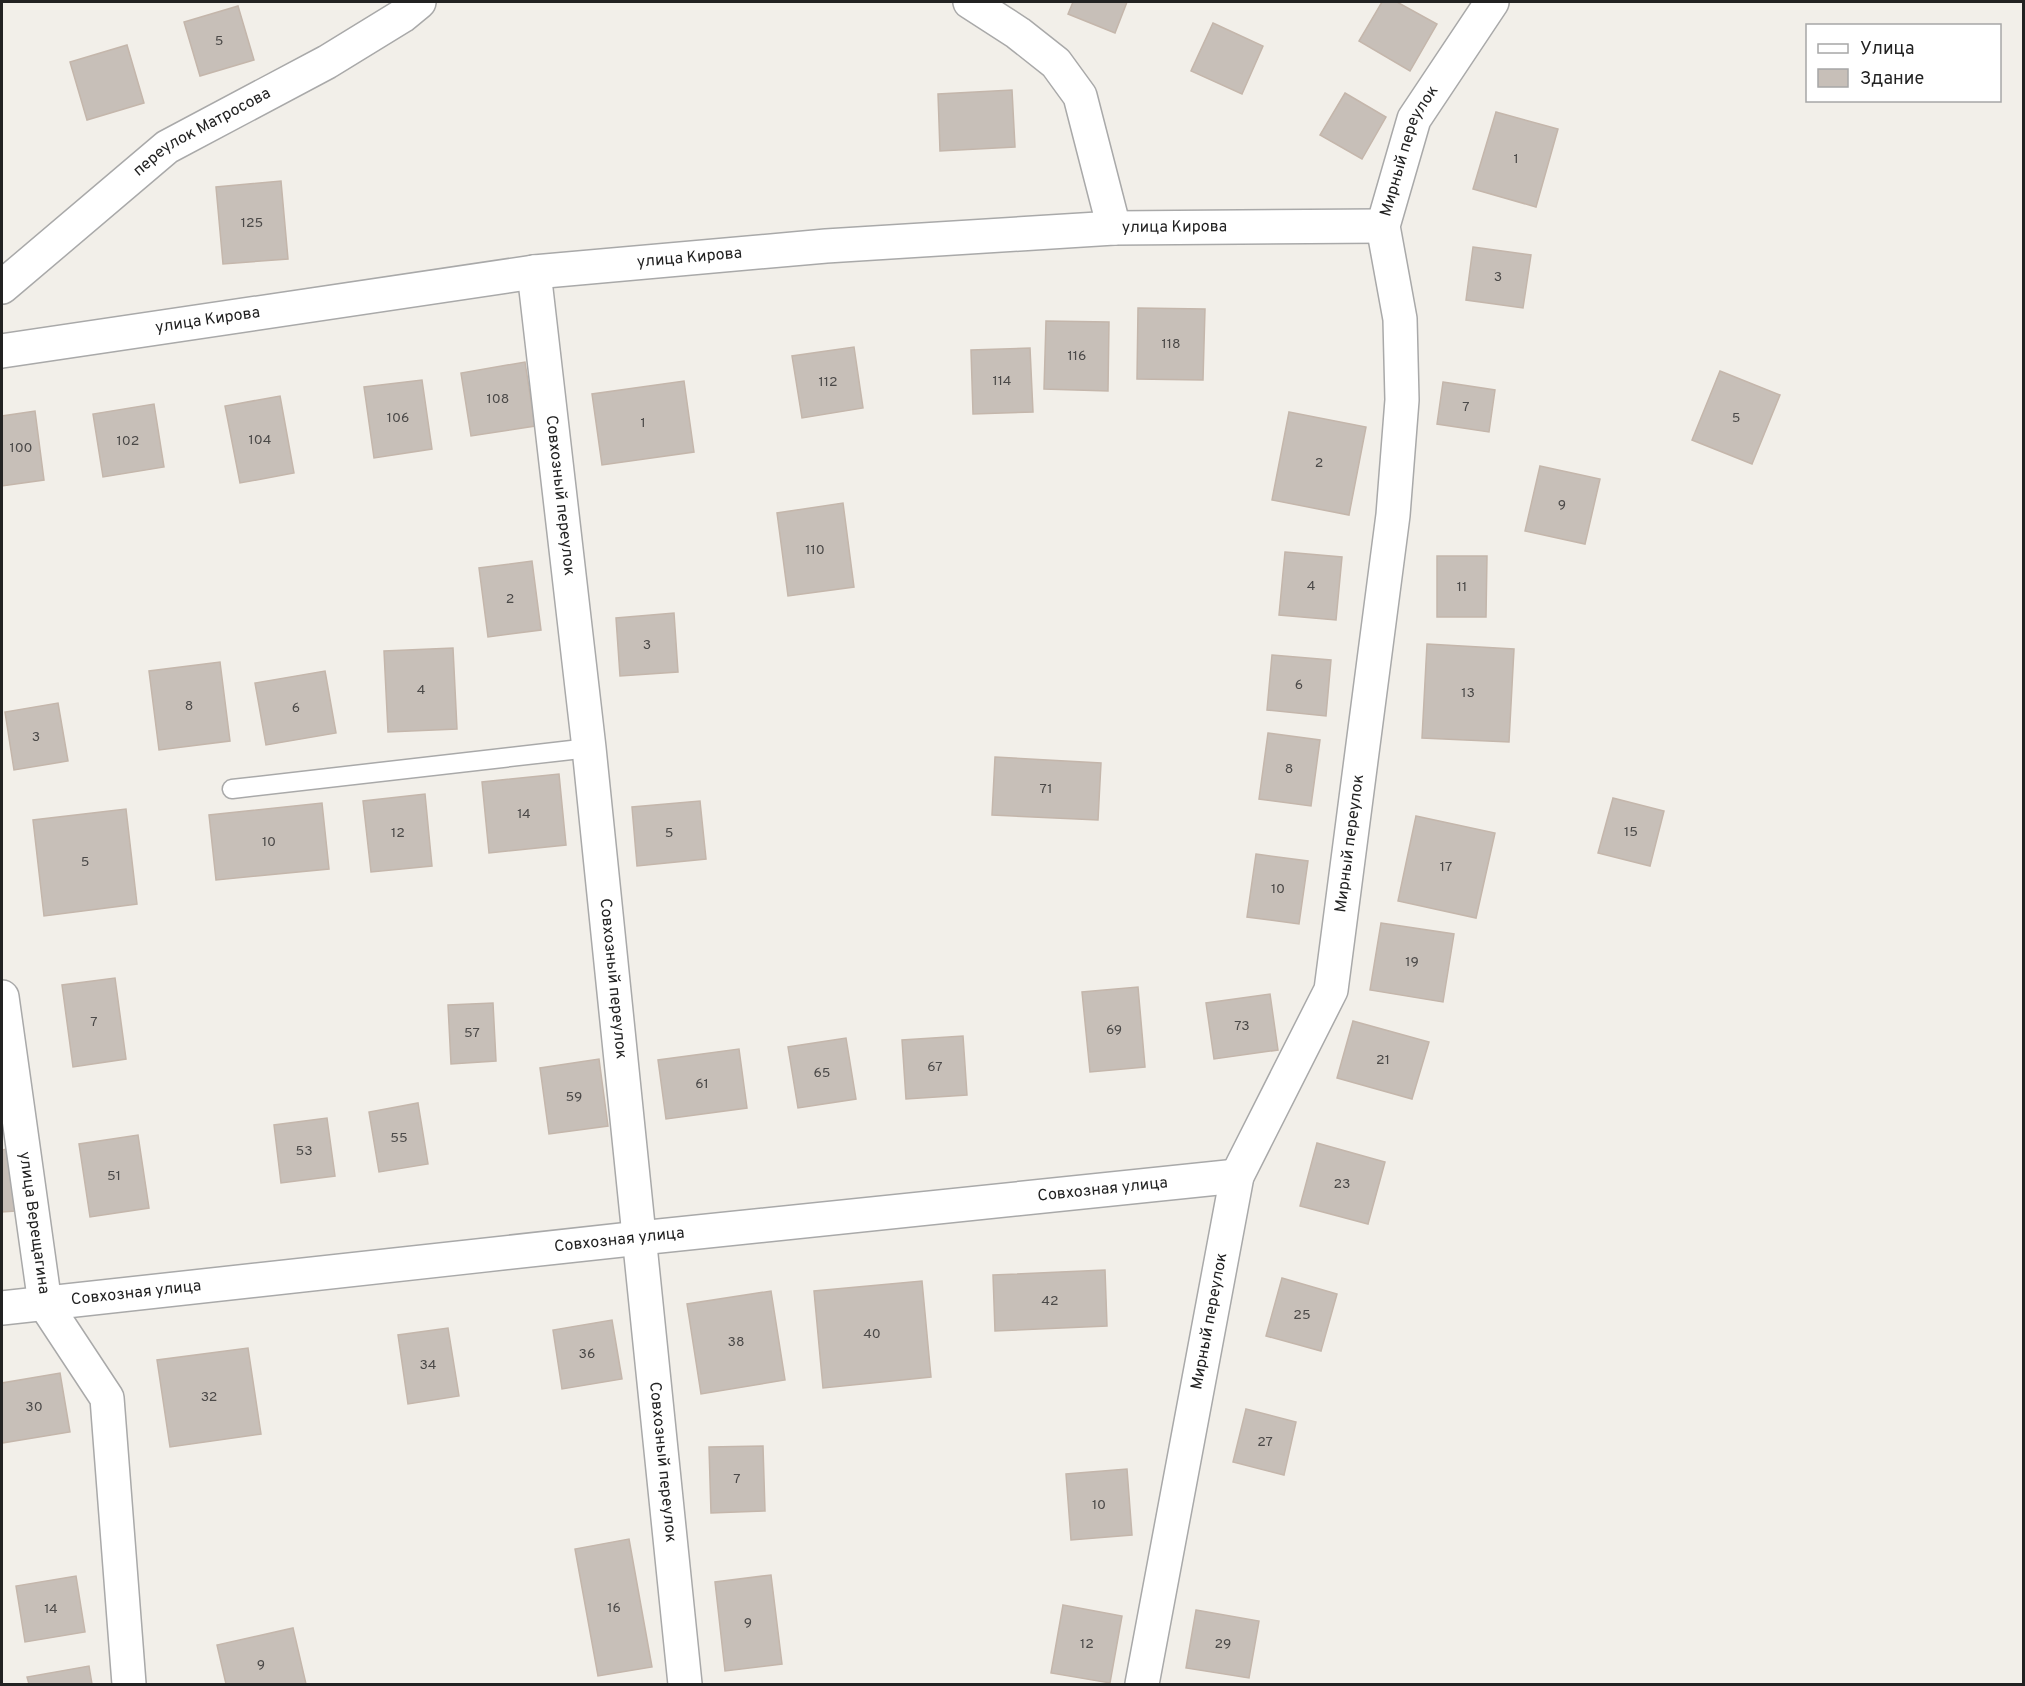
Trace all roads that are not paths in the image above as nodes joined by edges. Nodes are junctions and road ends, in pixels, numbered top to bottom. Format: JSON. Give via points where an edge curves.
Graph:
{"nodes":[{"id":1,"x":419,"y":2,"type":"edge"},
{"id":2,"x":970,"y":2,"type":"edge"},
{"id":3,"x":1492,"y":2,"type":"edge"},
{"id":4,"x":1383,"y":226,"type":"junction"},
{"id":5,"x":1114,"y":228,"type":"junction"},
{"id":6,"x":534,"y":272,"type":"junction"},
{"id":7,"x":2,"y":287,"type":"edge"},
{"id":8,"x":2,"y":351,"type":"edge"},
{"id":9,"x":589,"y":748,"type":"junction"},
{"id":10,"x":232,"y":789,"type":"dead end"},
{"id":11,"x":2,"y":997,"type":"edge"},
{"id":12,"x":1237,"y":1176,"type":"junction"},
{"id":13,"x":640,"y":1238,"type":"junction"},
{"id":14,"x":45,"y":1304,"type":"junction"},
{"id":15,"x":2,"y":1308,"type":"edge"},
{"id":16,"x":129,"y":1684,"type":"edge"},
{"id":17,"x":685,"y":1684,"type":"edge"},
{"id":18,"x":1142,"y":1684,"type":"edge"}],
"edges":[{"from":1,"to":7,"type":"street","name":"переулок Матросова","via":[[327,62],[167,147]]},
{"from":2,"to":5,"type":"street","via":[[1056,63],[1080,96]]},
{"from":3,"to":4,"type":"street","name":"Мирный переулок","via":[[1414,119]]},
{"from":4,"to":5,"type":"street","name":"улица Кирова"},
{"from":4,"to":12,"type":"street","name":"Мирный переулок","via":[[1400,319],[1402,400],[1393,515],[1331,990]]},
{"from":5,"to":6,"type":"street","name":"улица Кирова","via":[[826,246]]},
{"from":6,"to":8,"type":"street","name":"улица Кирова"},
{"from":6,"to":9,"type":"street","name":"Совхозный переулок"},
{"from":9,"to":10,"type":"lane"},
{"from":9,"to":13,"type":"street","name":"Совхозный переулок"},
{"from":11,"to":14,"type":"street","name":"улица Верещагина"},
{"from":12,"to":13,"type":"street","name":"Совхозная улица"},
{"from":12,"to":18,"type":"street","name":"Мирный переулок"},
{"from":13,"to":14,"type":"street","name":"Совхозная улица"},
{"from":13,"to":17,"type":"street","name":"Совхозный переулок"},
{"from":14,"to":15,"type":"street","name":"Совхозная улица"},
{"from":14,"to":16,"type":"street","name":"улица Верещагина","via":[[107,1398]]}]}
